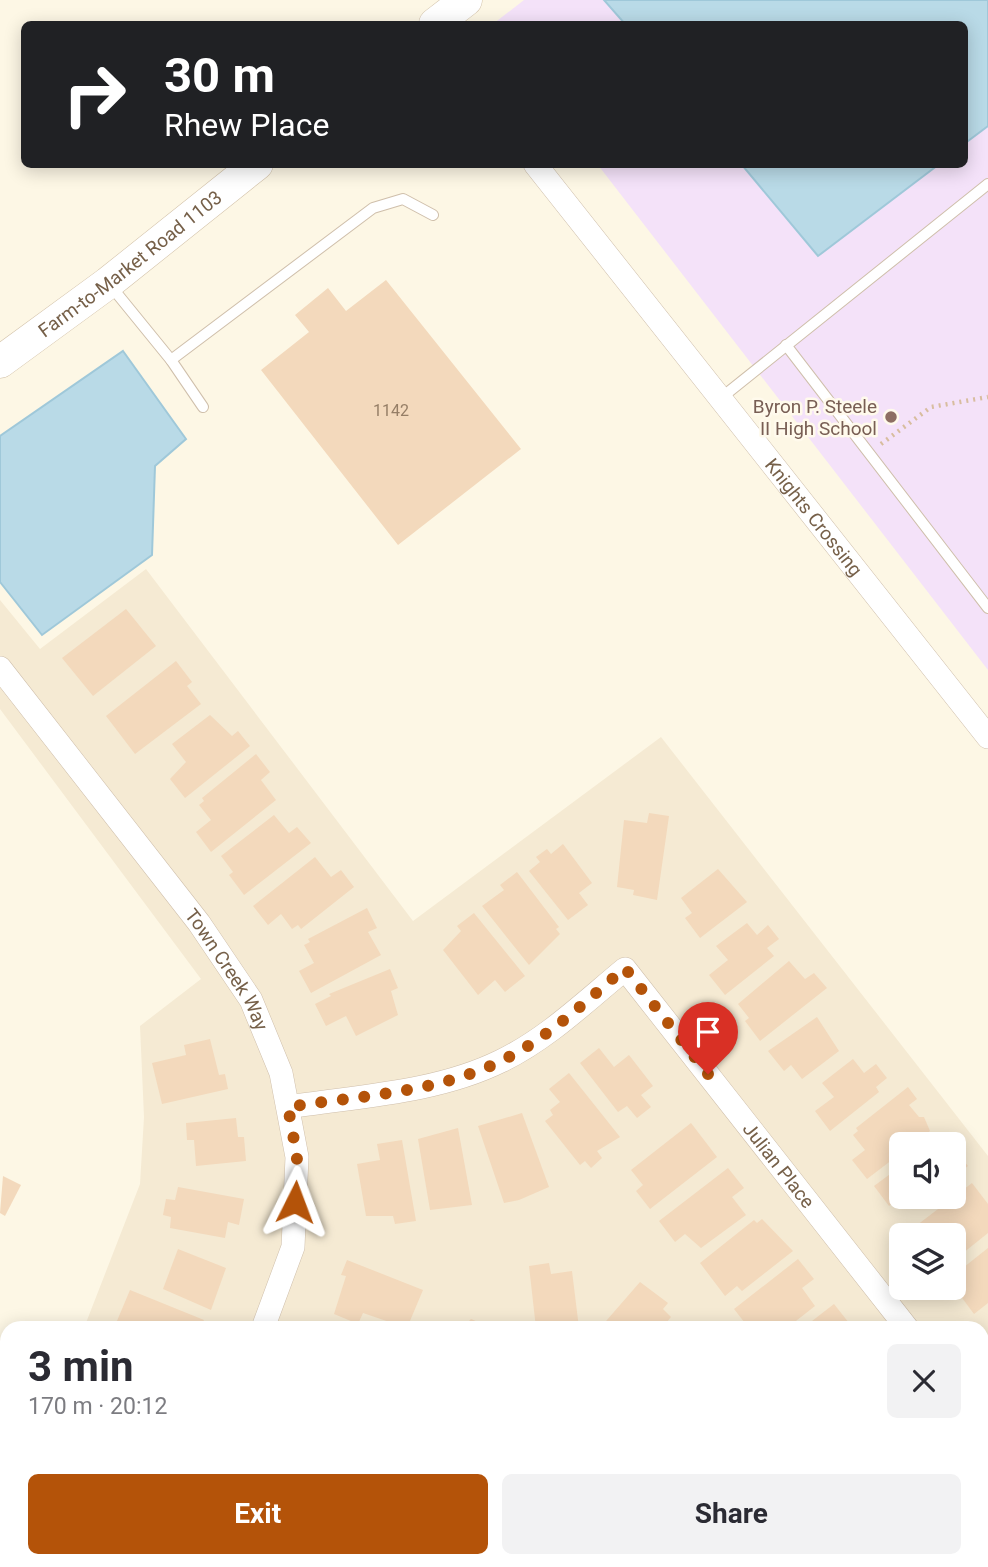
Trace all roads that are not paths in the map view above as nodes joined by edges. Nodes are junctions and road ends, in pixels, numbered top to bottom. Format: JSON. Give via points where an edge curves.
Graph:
{"nodes":[{"id":1,"x":466,"y":0,"type":"edge"},
{"id":2,"x":439,"y":21,"type":"edge"},
{"id":3,"x":252,"y":168,"type":"edge"},
{"id":4,"x":538,"y":168,"type":"edge"},
{"id":5,"x":988,"y":184,"type":"edge"},
{"id":6,"x":433,"y":215,"type":"dead end"},
{"id":7,"x":108,"y":283,"type":"junction"},
{"id":8,"x":786,"y":345,"type":"junction"},
{"id":9,"x":170,"y":360,"type":"junction"},
{"id":10,"x":0,"y":362,"type":"edge"},
{"id":11,"x":721,"y":398,"type":"junction"},
{"id":12,"x":203,"y":407,"type":"dead end"},
{"id":13,"x":988,"y":607,"type":"edge"},
{"id":14,"x":0,"y":668,"type":"edge"},
{"id":15,"x":988,"y":737,"type":"edge"},
{"id":16,"x":288,"y":1107,"type":"junction"},
{"id":17,"x":266,"y":1321,"type":"edge"},
{"id":18,"x":902,"y":1321,"type":"edge"}],
"edges":[{"from":1,"to":2,"type":"main road"},
{"from":3,"to":7,"type":"main road","name":"Farm-to-Market Road 1103"},
{"from":4,"to":11,"type":"street","name":"Knights Crossing"},
{"from":5,"to":8,"type":"lane"},
{"from":6,"to":9,"type":"lane","via":[[403,199],[373,208]]},
{"from":7,"to":9,"type":"lane"},
{"from":7,"to":10,"type":"main road","name":"Farm-to-Market Road 1103"},
{"from":8,"to":11,"type":"lane"},
{"from":8,"to":13,"type":"lane"},
{"from":9,"to":12,"type":"lane"},
{"from":11,"to":15,"type":"street","name":"Knights Crossing"},
{"from":14,"to":16,"type":"street","name":"Town Creek Way","via":[[199,923],[251,1000],[281,1073]]},
{"from":16,"to":17,"type":"street","name":"Town Creek Way","via":[[297,1157],[293,1247]]},
{"from":16,"to":18,"type":"street","name":"Julian Place","via":[[439,1084],[501,1061],[562,1021],[625,968]]}]}
